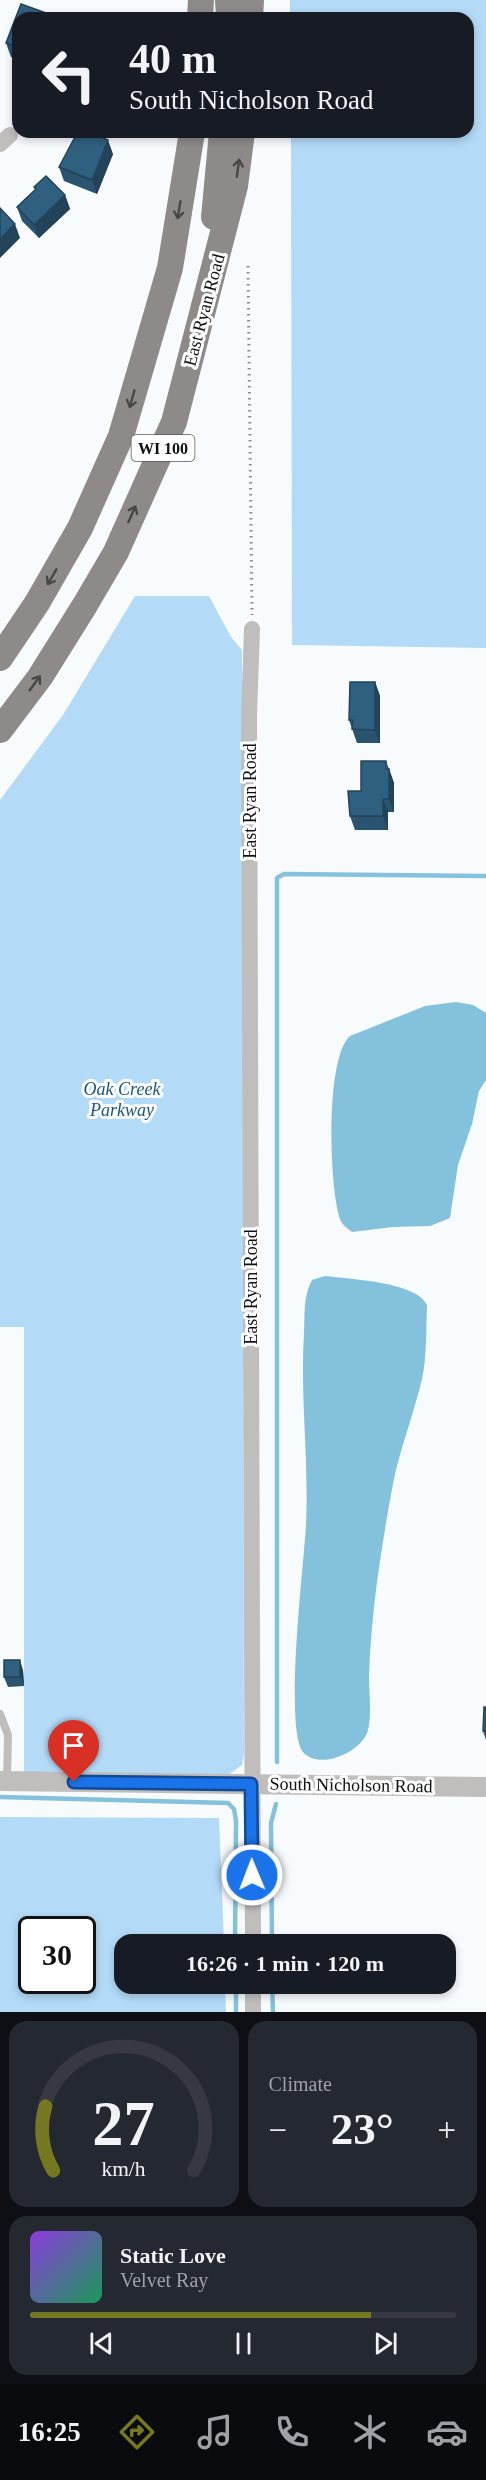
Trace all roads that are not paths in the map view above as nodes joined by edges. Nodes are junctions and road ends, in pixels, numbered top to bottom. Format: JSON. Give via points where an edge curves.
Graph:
{"nodes":[{"id":1,"x":191,"y":138,"type":"edge"},
{"id":2,"x":221,"y":138,"type":"edge"},
{"id":3,"x":241,"y":138,"type":"edge"},
{"id":4,"x":204,"y":313,"type":"junction"},
{"id":5,"x":252,"y":629,"type":"road end"},
{"id":6,"x":0,"y":658,"type":"edge"},
{"id":7,"x":0,"y":730,"type":"edge"},
{"id":8,"x":0,"y":1714,"type":"edge"},
{"id":9,"x":4,"y":1781,"type":"edge"},
{"id":10,"x":251,"y":1784,"type":"junction"},
{"id":11,"x":486,"y":1787,"type":"edge"},
{"id":12,"x":253,"y":1934,"type":"edge"},
{"id":13,"x":253,"y":1994,"type":"edge"},
{"id":14,"x":253,"y":2012,"type":"edge"}],
"edges":[{"from":1,"to":6,"type":"main road","number":"WI 100","one_way":true,"via":[[170,268],[121,436],[80,528]]},
{"from":2,"to":4,"type":"main road"},
{"from":4,"to":3,"type":"main road","name":"East Ryan Road","number":"WI 100","one_way":true,"via":[[235,186]]},
{"from":7,"to":4,"type":"main road","name":"East Ryan Road","number":"WI 100","one_way":true,"via":[[40,677],[116,552],[174,422]]},
{"from":5,"to":10,"type":"street","name":"East Ryan Road"},
{"from":8,"to":9,"type":"lane","via":[[8,1735]]},
{"from":9,"to":10,"type":"street","name":"South Nicholson Road"},
{"from":10,"to":11,"type":"street","name":"South Nicholson Road"},
{"from":10,"to":12,"type":"street","name":"East Ryan Road"},
{"from":13,"to":14,"type":"street"}]}
